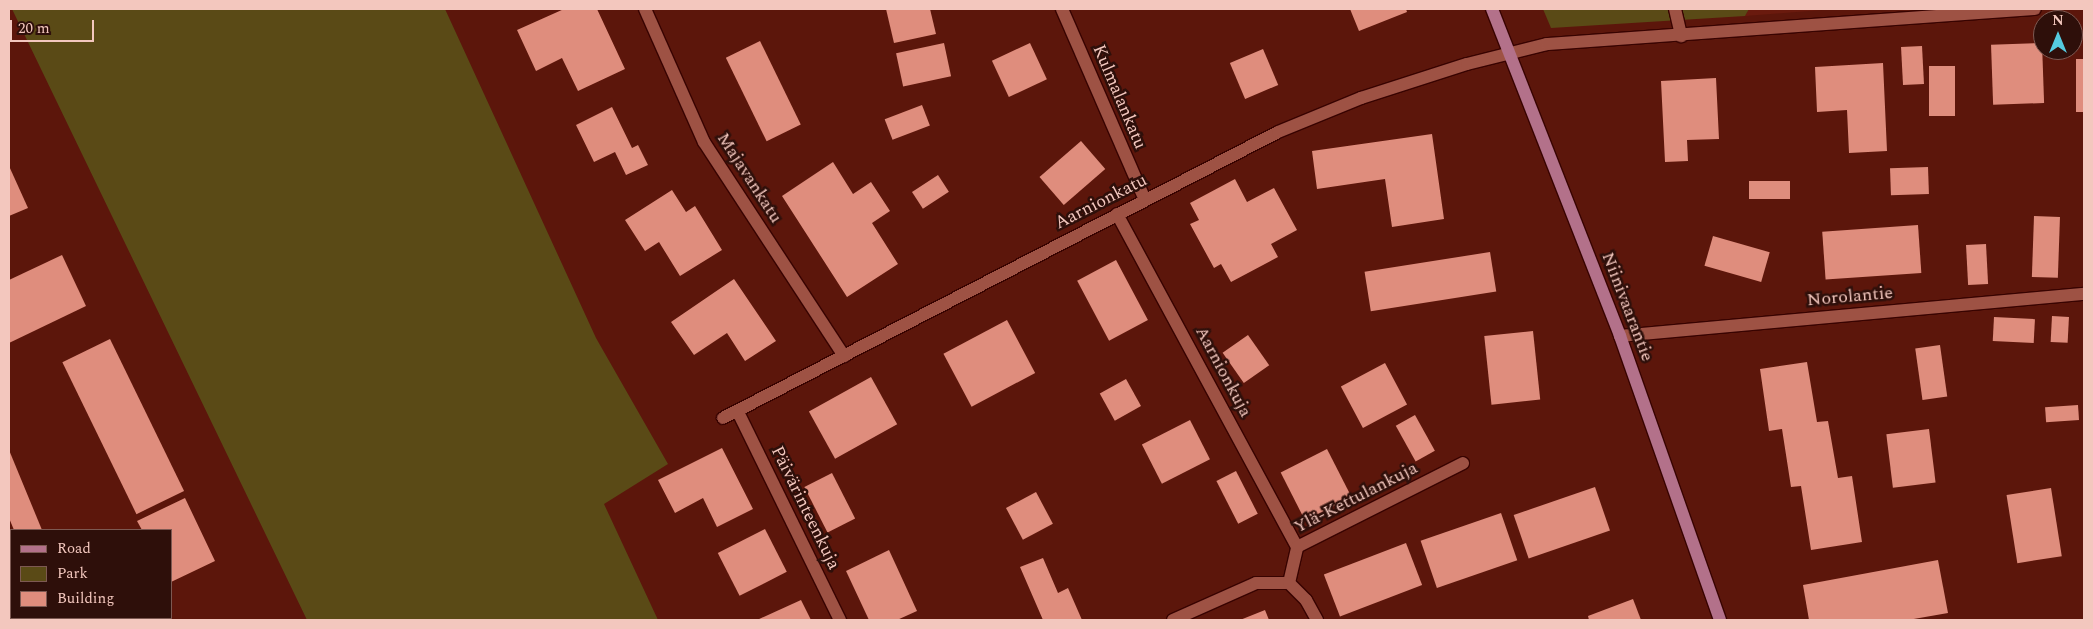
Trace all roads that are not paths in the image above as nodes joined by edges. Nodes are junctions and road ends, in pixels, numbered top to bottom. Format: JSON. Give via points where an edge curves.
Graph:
{"nodes":[{"id":1,"x":645,"y":9,"type":"edge"},
{"id":2,"x":1062,"y":9,"type":"edge"},
{"id":3,"x":1492,"y":9,"type":"edge"},
{"id":4,"x":1675,"y":9,"type":"edge"},
{"id":5,"x":2035,"y":9,"type":"edge"},
{"id":6,"x":1681,"y":36,"type":"junction"},
{"id":7,"x":1509,"y":52,"type":"junction"},
{"id":8,"x":1145,"y":200,"type":"junction"},
{"id":9,"x":1117,"y":214,"type":"junction"},
{"id":10,"x":2084,"y":294,"type":"edge"},
{"id":11,"x":1620,"y":336,"type":"junction"},
{"id":12,"x":844,"y":356,"type":"junction"},
{"id":13,"x":738,"y":412,"type":"junction"},
{"id":14,"x":723,"y":418,"type":"dead end"},
{"id":15,"x":1463,"y":463,"type":"dead end"},
{"id":16,"x":1297,"y":546,"type":"junction"},
{"id":17,"x":1289,"y":583,"type":"junction"},
{"id":18,"x":840,"y":620,"type":"edge"},
{"id":19,"x":1173,"y":620,"type":"edge"},
{"id":20,"x":1317,"y":620,"type":"edge"},
{"id":21,"x":1720,"y":620,"type":"edge"}],
"edges":[{"from":1,"to":12,"type":"street","name":"Majavankatu","via":[[704,142]]},
{"from":2,"to":8,"type":"street","name":"Kulmalankatu"},
{"from":3,"to":7,"type":"main road","name":"Niinivaarantie"},
{"from":4,"to":6,"type":"street"},
{"from":5,"to":6,"type":"street","name":"Aarnionkatu"},
{"from":6,"to":7,"type":"street","name":"Aarnionkatu","via":[[1547,44]]},
{"from":7,"to":8,"type":"street","name":"Aarnionkatu","via":[[1360,98],[1278,132]]},
{"from":7,"to":11,"type":"main road","name":"Niinivaarantie"},
{"from":8,"to":9,"type":"street","name":"Aarnionkatu"},
{"from":9,"to":12,"type":"street","name":"Aarnionkatu"},
{"from":9,"to":16,"type":"street","name":"Aarnionkuja"},
{"from":10,"to":11,"type":"street","name":"Norolantie"},
{"from":11,"to":21,"type":"main road","name":"Niinivaarantie"},
{"from":12,"to":13,"type":"street","name":"Aarnionkatu"},
{"from":13,"to":14,"type":"street","name":"Aarnionkatu"},
{"from":13,"to":18,"type":"street","name":"Päivärinteenkuja"},
{"from":15,"to":16,"type":"street","name":"Ylä-Kettulankuja"},
{"from":16,"to":17,"type":"street","name":"Ylä-Kettulankuja"},
{"from":17,"to":19,"type":"street","via":[[1256,583]]},
{"from":17,"to":20,"type":"street","via":[[1306,600]]}]}
